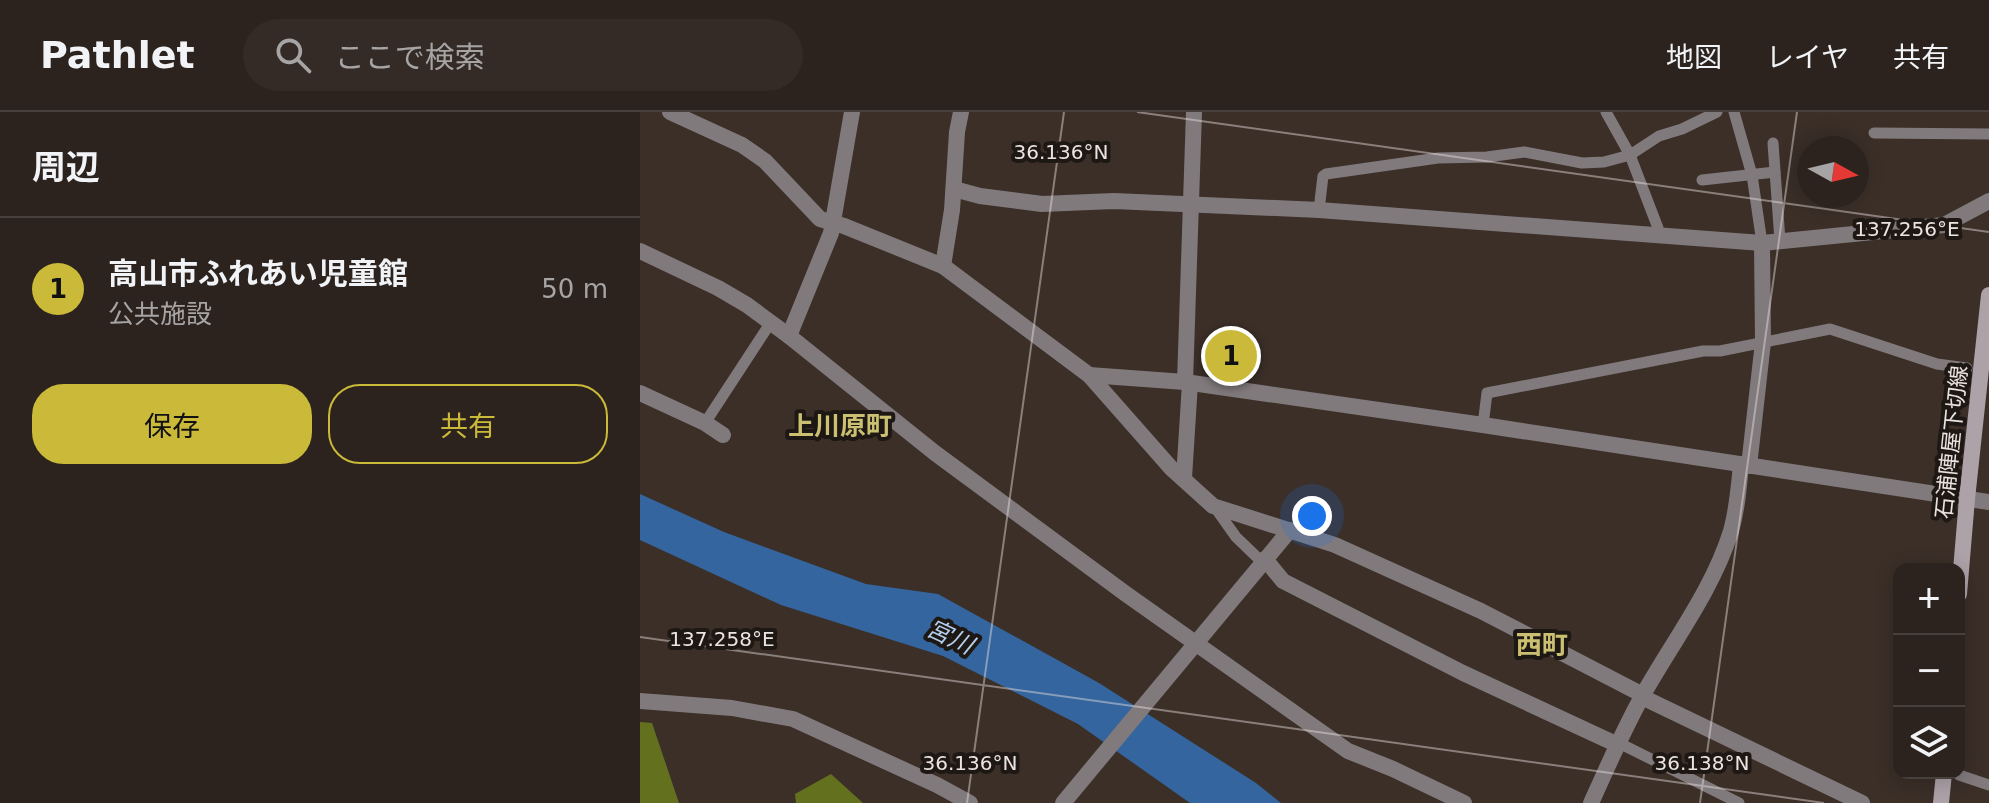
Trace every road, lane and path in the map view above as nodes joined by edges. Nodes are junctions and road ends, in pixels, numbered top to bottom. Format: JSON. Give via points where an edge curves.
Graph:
{"nodes":[{"id":1,"x":670,"y":112,"type":"edge"},
{"id":2,"x":852,"y":112,"type":"edge"},
{"id":3,"x":961,"y":112,"type":"edge"},
{"id":4,"x":1194,"y":112,"type":"edge"},
{"id":5,"x":1606,"y":112,"type":"edge"},
{"id":6,"x":1717,"y":112,"type":"edge"},
{"id":7,"x":1734,"y":112,"type":"edge"},
{"id":8,"x":1874,"y":133,"type":"dead end"},
{"id":9,"x":1989,"y":134,"type":"edge"},
{"id":10,"x":1773,"y":143,"type":"dead end"},
{"id":11,"x":1630,"y":155,"type":"junction"},
{"id":12,"x":1775,"y":172,"type":"junction"},
{"id":13,"x":1752,"y":175,"type":"junction"},
{"id":14,"x":1702,"y":180,"type":"dead end"},
{"id":15,"x":954,"y":189,"type":"junction"},
{"id":16,"x":1989,"y":201,"type":"edge"},
{"id":17,"x":1192,"y":203,"type":"junction"},
{"id":18,"x":1319,"y":210,"type":"junction"},
{"id":19,"x":833,"y":223,"type":"junction"},
{"id":20,"x":1659,"y":236,"type":"junction"},
{"id":21,"x":1780,"y":241,"type":"junction"},
{"id":22,"x":1762,"y":243,"type":"junction"},
{"id":23,"x":640,"y":251,"type":"edge"},
{"id":24,"x":943,"y":266,"type":"junction"},
{"id":25,"x":1989,"y":295,"type":"edge"},
{"id":26,"x":771,"y":322,"type":"junction"},
{"id":27,"x":1987,"y":334,"type":"edge"},
{"id":28,"x":789,"y":336,"type":"junction"},
{"id":29,"x":1763,"y":342,"type":"junction"},
{"id":30,"x":1967,"y":368,"type":"dead end"},
{"id":31,"x":1089,"y":375,"type":"junction"},
{"id":32,"x":1187,"y":383,"type":"junction"},
{"id":33,"x":640,"y":393,"type":"edge"},
{"id":34,"x":705,"y":423,"type":"junction"},
{"id":35,"x":1483,"y":425,"type":"junction"},
{"id":36,"x":723,"y":435,"type":"dead end"},
{"id":37,"x":1745,"y":465,"type":"junction"},
{"id":38,"x":1184,"y":478,"type":"junction"},
{"id":39,"x":1967,"y":499,"type":"junction"},
{"id":40,"x":1989,"y":502,"type":"edge"},
{"id":41,"x":1213,"y":506,"type":"junction"},
{"id":42,"x":1290,"y":530,"type":"junction"},
{"id":43,"x":1263,"y":560,"type":"junction"},
{"id":44,"x":1962,"y":563,"type":"edge"},
{"id":45,"x":1196,"y":643,"type":"junction"},
{"id":46,"x":1643,"y":696,"type":"junction"},
{"id":47,"x":640,"y":701,"type":"edge"},
{"id":48,"x":1618,"y":744,"type":"junction"},
{"id":49,"x":1965,"y":778,"type":"edge"},
{"id":50,"x":1949,"y":779,"type":"edge"},
{"id":51,"x":1989,"y":785,"type":"edge"},
{"id":52,"x":970,"y":803,"type":"edge"},
{"id":53,"x":1063,"y":803,"type":"edge"},
{"id":54,"x":1464,"y":803,"type":"edge"},
{"id":55,"x":1591,"y":803,"type":"edge"},
{"id":56,"x":1739,"y":803,"type":"edge"},
{"id":57,"x":1862,"y":803,"type":"edge"},
{"id":58,"x":1941,"y":803,"type":"edge"}],
"edges":[{"from":1,"to":19,"type":"street","via":[[754,153],[820,219]]},
{"from":2,"to":19,"type":"street"},
{"from":3,"to":15,"type":"street"},
{"from":4,"to":17,"type":"street"},
{"from":5,"to":11,"type":"lane"},
{"from":6,"to":11,"type":"lane","via":[[1659,136]]},
{"from":7,"to":13,"type":"lane"},
{"from":8,"to":9,"type":"lane"},
{"from":10,"to":12,"type":"lane"},
{"from":11,"to":18,"type":"lane","via":[[1582,163],[1524,152],[1326,174]]},
{"from":11,"to":20,"type":"lane"},
{"from":12,"to":13,"type":"lane"},
{"from":12,"to":21,"type":"lane"},
{"from":13,"to":14,"type":"lane"},
{"from":13,"to":22,"type":"lane"},
{"from":15,"to":17,"type":"street","via":[[1042,204]]},
{"from":15,"to":24,"type":"street"},
{"from":16,"to":21,"type":"street","via":[[1944,225]]},
{"from":17,"to":18,"type":"street"},
{"from":17,"to":32,"type":"street"},
{"from":18,"to":20,"type":"street"},
{"from":19,"to":24,"type":"street"},
{"from":19,"to":28,"type":"street"},
{"from":20,"to":22,"type":"street"},
{"from":21,"to":22,"type":"street"},
{"from":22,"to":29,"type":"street"},
{"from":23,"to":26,"type":"street","via":[[718,288]]},
{"from":24,"to":31,"type":"street"},
{"from":25,"to":27,"type":"main road","name":"石浦陣屋下切線"},
{"from":26,"to":28,"type":"street"},
{"from":26,"to":34,"type":"lane"},
{"from":27,"to":39,"type":"main road","name":"石浦陣屋下切線"},
{"from":28,"to":45,"type":"street","via":[[935,453]]},
{"from":29,"to":30,"type":"lane","via":[[1830,329],[1937,364]]},
{"from":29,"to":35,"type":"lane","via":[[1487,393]]},
{"from":29,"to":37,"type":"street"},
{"from":31,"to":32,"type":"street"},
{"from":31,"to":38,"type":"street"},
{"from":32,"to":35,"type":"street"},
{"from":32,"to":38,"type":"street"},
{"from":33,"to":34,"type":"street"},
{"from":34,"to":36,"type":"street"},
{"from":35,"to":37,"type":"street"},
{"from":37,"to":39,"type":"street"},
{"from":37,"to":46,"type":"street","via":[[1731,531],[1715,570]]},
{"from":38,"to":41,"type":"street"},
{"from":39,"to":40,"type":"street"},
{"from":39,"to":44,"type":"main road","name":"石浦陣屋下切線"},
{"from":41,"to":42,"type":"street"},
{"from":41,"to":43,"type":"lane","via":[[1236,537]]},
{"from":42,"to":43,"type":"street"},
{"from":42,"to":46,"type":"street","via":[[1481,611]]},
{"from":43,"to":45,"type":"street"},
{"from":43,"to":48,"type":"street","via":[[1283,581]]},
{"from":45,"to":53,"type":"street"},
{"from":45,"to":54,"type":"street","via":[[1348,751]]},
{"from":46,"to":48,"type":"street"},
{"from":46,"to":57,"type":"street"},
{"from":47,"to":52,"type":"street","via":[[793,719]]},
{"from":48,"to":55,"type":"street"},
{"from":48,"to":56,"type":"lane"},
{"from":49,"to":51,"type":"lane"},
{"from":50,"to":58,"type":"main road"}]}
